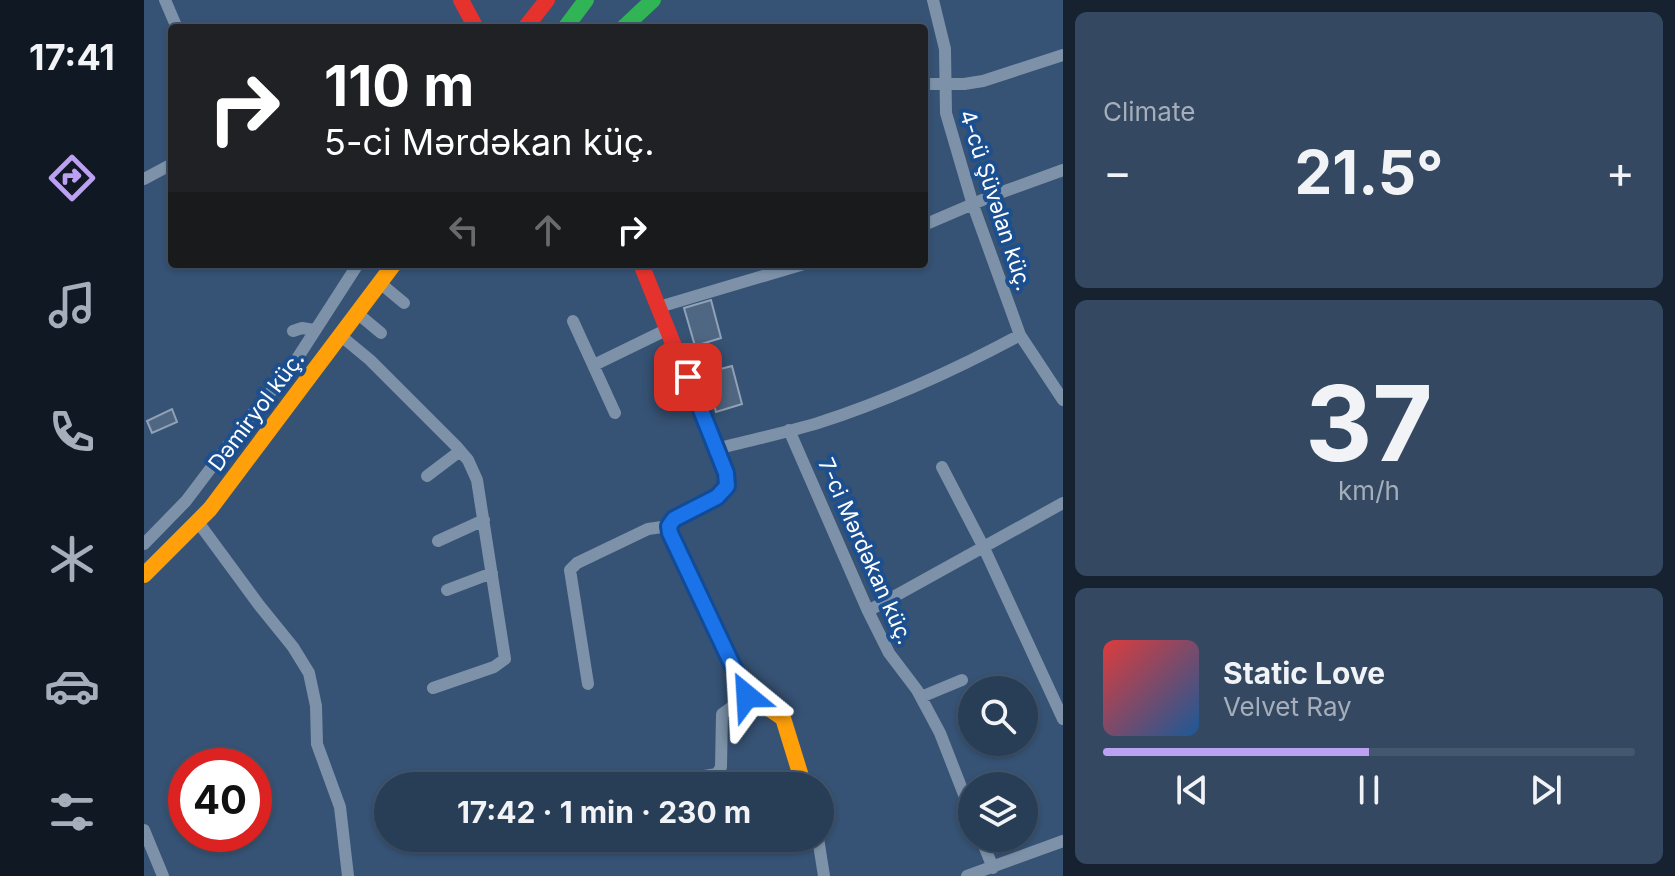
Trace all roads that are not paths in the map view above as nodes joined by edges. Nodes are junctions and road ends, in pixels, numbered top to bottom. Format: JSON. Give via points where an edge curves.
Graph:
{"nodes":[{"id":1,"x":165,"y":0,"type":"edge"},
{"id":2,"x":461,"y":0,"type":"edge"},
{"id":3,"x":547,"y":0,"type":"edge"},
{"id":4,"x":586,"y":0,"type":"edge"},
{"id":5,"x":593,"y":0,"type":"edge"},
{"id":6,"x":653,"y":0,"type":"edge"},
{"id":7,"x":933,"y":0,"type":"edge"},
{"id":8,"x":175,"y":24,"type":"edge"},
{"id":9,"x":474,"y":24,"type":"edge"},
{"id":10,"x":528,"y":24,"type":"edge"},
{"id":11,"x":568,"y":24,"type":"edge"},
{"id":12,"x":575,"y":24,"type":"edge"},
{"id":13,"x":627,"y":24,"type":"edge"},
{"id":14,"x":1063,"y":55,"type":"edge"},
{"id":15,"x":928,"y":84,"type":"edge"},
{"id":16,"x":946,"y":85,"type":"junction"},
{"id":17,"x":168,"y":166,"type":"edge"},
{"id":18,"x":1063,"y":170,"type":"edge"},
{"id":19,"x":144,"y":179,"type":"edge"},
{"id":20,"x":973,"y":205,"type":"junction"},
{"id":21,"x":928,"y":223,"type":"edge"},
{"id":22,"x":355,"y":268,"type":"edge"},
{"id":23,"x":384,"y":268,"type":"edge"},
{"id":24,"x":391,"y":268,"type":"edge"},
{"id":25,"x":643,"y":268,"type":"edge"},
{"id":26,"x":791,"y":268,"type":"edge"},
{"id":27,"x":380,"y":283,"type":"junction"},
{"id":28,"x":404,"y":303,"type":"dead end"},
{"id":29,"x":659,"y":307,"type":"junction"},
{"id":30,"x":357,"y":313,"type":"junction"},
{"id":31,"x":573,"y":321,"type":"dead end"},
{"id":32,"x":668,"y":329,"type":"junction"},
{"id":33,"x":314,"y":330,"type":"junction"},
{"id":34,"x":293,"y":331,"type":"dead end"},
{"id":35,"x":381,"y":333,"type":"dead end"},
{"id":36,"x":1020,"y":335,"type":"junction"},
{"id":37,"x":341,"y":336,"type":"junction"},
{"id":38,"x":594,"y":365,"type":"junction"},
{"id":39,"x":1063,"y":400,"type":"edge"},
{"id":40,"x":615,"y":413,"type":"dead end"},
{"id":41,"x":789,"y":430,"type":"junction"},
{"id":42,"x":717,"y":449,"type":"junction"},
{"id":43,"x":460,"y":451,"type":"junction"},
{"id":44,"x":942,"y":467,"type":"dead end"},
{"id":45,"x":427,"y":476,"type":"dead end"},
{"id":46,"x":1063,"y":503,"type":"edge"},
{"id":47,"x":484,"y":520,"type":"junction"},
{"id":48,"x":198,"y":522,"type":"junction"},
{"id":49,"x":669,"y":526,"type":"junction"},
{"id":50,"x":438,"y":541,"type":"dead end"},
{"id":51,"x":144,"y":544,"type":"edge"},
{"id":52,"x":984,"y":548,"type":"junction"},
{"id":53,"x":144,"y":567,"type":"edge"},
{"id":54,"x":492,"y":573,"type":"junction"},
{"id":55,"x":144,"y":575,"type":"edge"},
{"id":56,"x":447,"y":590,"type":"dead end"},
{"id":57,"x":868,"y":611,"type":"junction"},
{"id":58,"x":958,"y":682,"type":"edge"},
{"id":59,"x":588,"y":684,"type":"dead end"},
{"id":60,"x":433,"y":688,"type":"dead end"},
{"id":61,"x":747,"y":696,"type":"junction"},
{"id":62,"x":921,"y":697,"type":"junction"},
{"id":63,"x":1063,"y":719,"type":"edge"},
{"id":64,"x":718,"y":772,"type":"edge"},
{"id":65,"x":800,"y":772,"type":"edge"},
{"id":66,"x":958,"y":779,"type":"edge"},
{"id":67,"x":144,"y":830,"type":"edge"},
{"id":68,"x":1063,"y":841,"type":"edge"},
{"id":69,"x":820,"y":852,"type":"edge"},
{"id":70,"x":987,"y":852,"type":"edge"},
{"id":71,"x":993,"y":868,"type":"junction"},
{"id":72,"x":163,"y":876,"type":"edge"},
{"id":73,"x":348,"y":876,"type":"edge"},
{"id":74,"x":824,"y":876,"type":"edge"},
{"id":75,"x":967,"y":876,"type":"edge"}],
"edges":[{"from":1,"to":8,"type":"street"},
{"from":2,"to":9,"type":"main road"},
{"from":3,"to":10,"type":"main road"},
{"from":4,"to":11,"type":"main road"},
{"from":5,"to":12,"type":"main road"},
{"from":6,"to":13,"type":"main road"},
{"from":7,"to":16,"type":"street","name":"4-cü Şüvəlan küç.","via":[[945,49]]},
{"from":14,"to":16,"type":"street","via":[[983,81]]},
{"from":15,"to":16,"type":"street"},
{"from":16,"to":20,"type":"street","name":"4-cü Şüvəlan küç.","via":[[946,113]]},
{"from":17,"to":19,"type":"street"},
{"from":18,"to":20,"type":"street"},
{"from":20,"to":21,"type":"street"},
{"from":20,"to":36,"type":"street","name":"4-cü Şüvəlan küç."},
{"from":22,"to":33,"type":"street","name":"Dəmiryol küç."},
{"from":23,"to":53,"type":"main road","via":[[204,506]]},
{"from":24,"to":27,"type":"main road","name":"Dəmiryol küç."},
{"from":25,"to":29,"type":"main road"},
{"from":26,"to":29,"type":"street"},
{"from":27,"to":28,"type":"street"},
{"from":27,"to":30,"type":"main road","name":"Dəmiryol küç."},
{"from":29,"to":32,"type":"main road"},
{"from":30,"to":35,"type":"street"},
{"from":30,"to":37,"type":"main road","name":"Dəmiryol küç."},
{"from":31,"to":38,"type":"street"},
{"from":32,"to":38,"type":"street"},
{"from":32,"to":42,"type":"main road"},
{"from":33,"to":34,"type":"street"},
{"from":33,"to":51,"type":"street","name":"Dəmiryol küç.","via":[[291,368],[186,501]]},
{"from":36,"to":39,"type":"street","name":"4-cü Şüvəlan küç."},
{"from":36,"to":41,"type":"street","via":[[927,383]]},
{"from":37,"to":43,"type":"street"},
{"from":37,"to":48,"type":"main road","name":"Dəmiryol küç."},
{"from":38,"to":40,"type":"street"},
{"from":41,"to":42,"type":"street"},
{"from":41,"to":57,"type":"street","name":"7-ci Mərdəkan küç."},
{"from":42,"to":49,"type":"main road","via":[[728,480],[725,491]]},
{"from":43,"to":45,"type":"street"},
{"from":43,"to":47,"type":"street","via":[[477,480]]},
{"from":44,"to":52,"type":"street"},
{"from":46,"to":52,"type":"street"},
{"from":47,"to":50,"type":"street"},
{"from":47,"to":54,"type":"street"},
{"from":48,"to":55,"type":"main road","name":"Dəmiryol küç."},
{"from":48,"to":73,"type":"street","via":[[309,673],[317,744],[340,807]]},
{"from":49,"to":59,"type":"street","via":[[648,529],[570,570]]},
{"from":49,"to":61,"type":"main road"},
{"from":52,"to":57,"type":"street"},
{"from":52,"to":63,"type":"street"},
{"from":54,"to":56,"type":"street"},
{"from":54,"to":60,"type":"street","via":[[505,659]]},
{"from":57,"to":62,"type":"street","name":"7-ci Mərdəkan küç.","via":[[889,653]]},
{"from":58,"to":62,"type":"street"},
{"from":61,"to":64,"type":"street","via":[[722,714]]},
{"from":61,"to":65,"type":"main road","via":[[783,718]]},
{"from":62,"to":66,"type":"street","name":"7-ci Mərdəkan küç."},
{"from":67,"to":72,"type":"street"},
{"from":68,"to":71,"type":"street"},
{"from":69,"to":74,"type":"street"},
{"from":70,"to":71,"type":"street"},
{"from":71,"to":75,"type":"street"}]}
